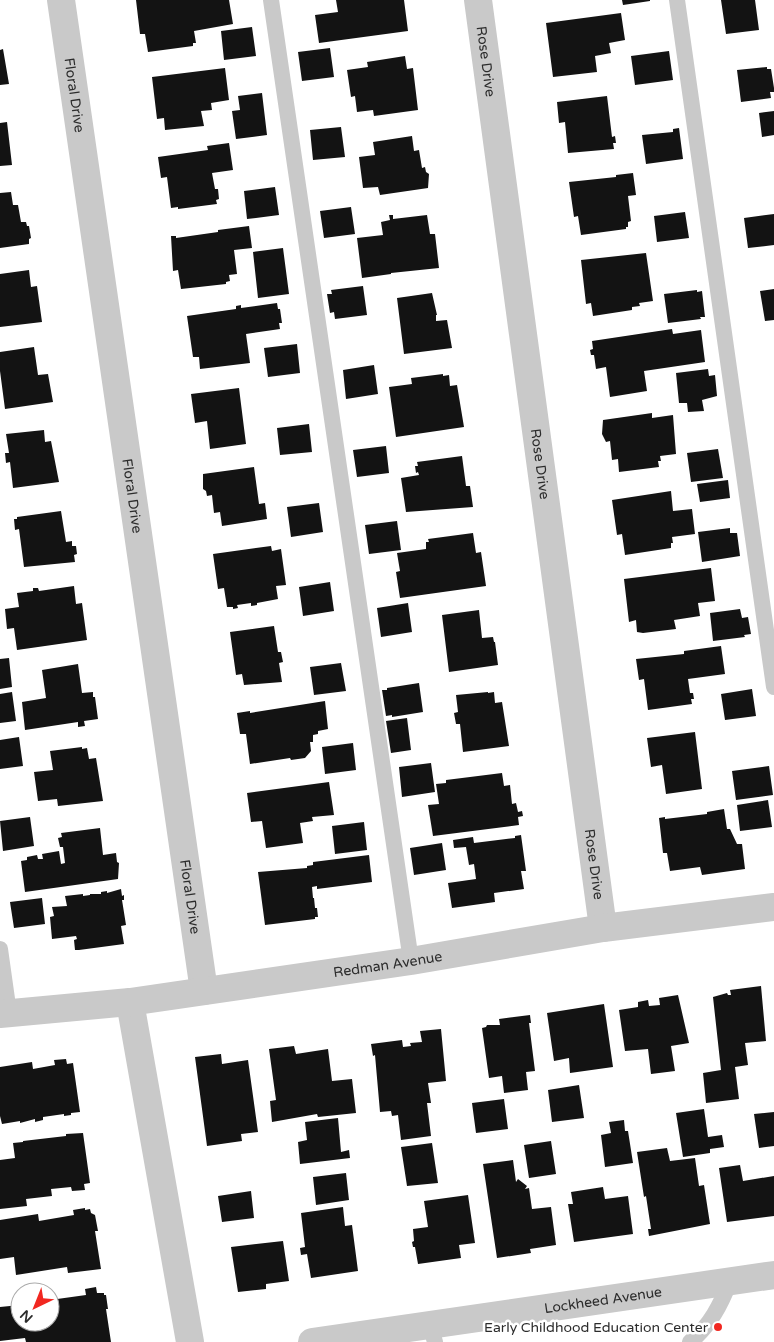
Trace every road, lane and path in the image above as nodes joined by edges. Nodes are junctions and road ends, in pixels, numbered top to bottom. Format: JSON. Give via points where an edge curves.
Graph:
{"nodes":[{"id":1,"x":61,"y":0,"type":"edge"},
{"id":2,"x":271,"y":0,"type":"edge"},
{"id":3,"x":478,"y":0,"type":"edge"},
{"id":4,"x":677,"y":0,"type":"edge"},
{"id":5,"x":774,"y":687,"type":"edge"},
{"id":6,"x":774,"y":906,"type":"edge"},
{"id":7,"x":603,"y":928,"type":"junction"},
{"id":8,"x":0,"y":949,"type":"edge"},
{"id":9,"x":411,"y":962,"type":"junction"},
{"id":10,"x":204,"y":991,"type":"junction"},
{"id":11,"x":130,"y":1002,"type":"junction"},
{"id":12,"x":5,"y":1014,"type":"edge"},
{"id":13,"x":774,"y":1275,"type":"edge"},
{"id":14,"x":730,"y":1281,"type":"junction"},
{"id":15,"x":433,"y":1333,"type":"edge"},
{"id":16,"x":190,"y":1342,"type":"edge"},
{"id":17,"x":312,"y":1342,"type":"edge"},
{"id":18,"x":690,"y":1342,"type":"edge"}],
"edges":[{"from":1,"to":10,"type":"street","name":"Floral Drive"},
{"from":2,"to":9,"type":"lane"},
{"from":3,"to":7,"type":"street","name":"Rose Drive"},
{"from":4,"to":5,"type":"lane"},
{"from":6,"to":7,"type":"street","name":"Redman Avenue"},
{"from":7,"to":9,"type":"street","name":"Redman Avenue"},
{"from":8,"to":12,"type":"lane"},
{"from":9,"to":10,"type":"street","name":"Redman Avenue"},
{"from":10,"to":11,"type":"street","name":"Redman Avenue"},
{"from":11,"to":12,"type":"street","name":"Redman Avenue"},
{"from":11,"to":16,"type":"street"},
{"from":13,"to":14,"type":"street","name":"Lockheed Avenue"},
{"from":14,"to":15,"type":"street","name":"Lockheed Avenue"},
{"from":14,"to":18,"type":"lane","via":[[709,1323]]},
{"from":15,"to":17,"type":"street","name":"Lockheed Avenue"}]}
